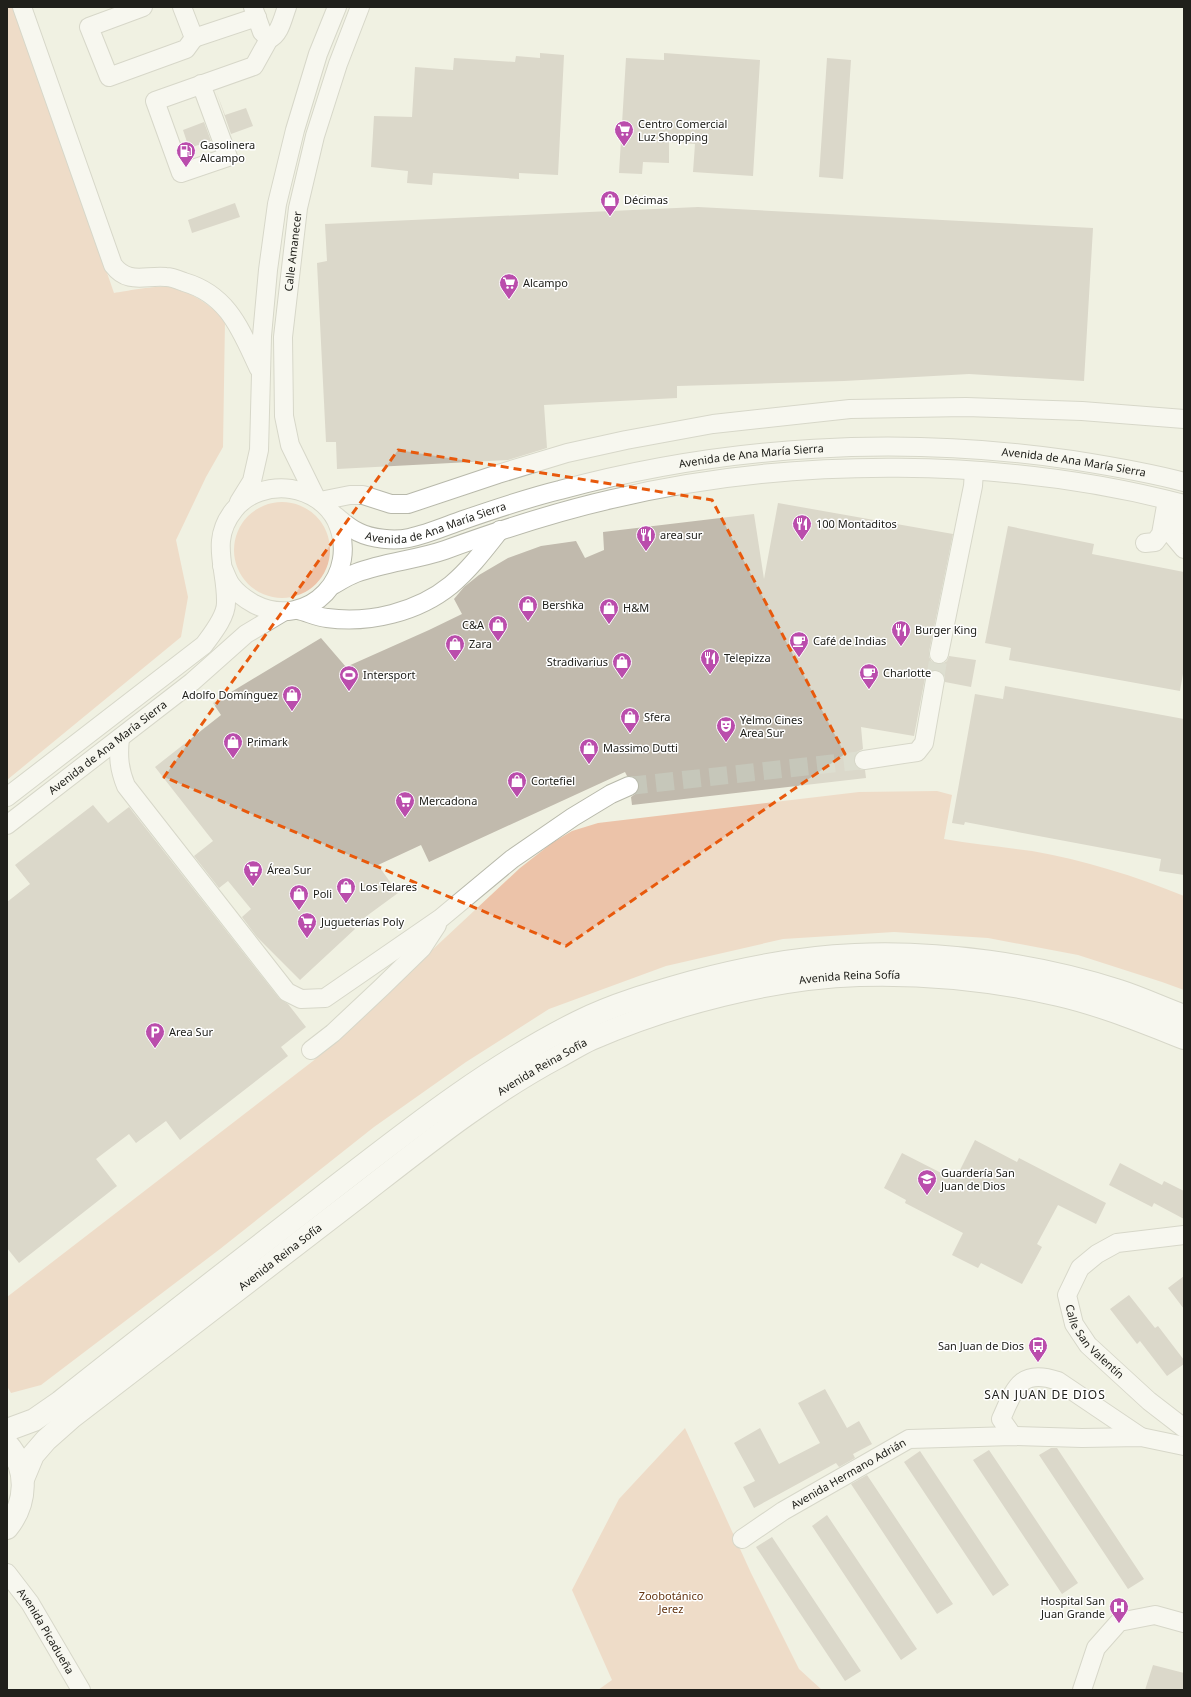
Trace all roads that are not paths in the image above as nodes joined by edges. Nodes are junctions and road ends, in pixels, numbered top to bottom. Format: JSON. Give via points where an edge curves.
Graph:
{"nodes":[{"id":1,"x":22,"y":7,"type":"edge"},
{"id":2,"x":143,"y":7,"type":"edge"},
{"id":3,"x":173,"y":7,"type":"edge"},
{"id":4,"x":181,"y":7,"type":"edge"},
{"id":5,"x":287,"y":7,"type":"edge"},
{"id":6,"x":337,"y":7,"type":"edge"},
{"id":7,"x":360,"y":7,"type":"edge"},
{"id":8,"x":255,"y":12,"type":"edge"},
{"id":9,"x":194,"y":38,"type":"junction"},
{"id":10,"x":269,"y":39,"type":"junction"},
{"id":11,"x":202,"y":84,"type":"junction"},
{"id":12,"x":261,"y":374,"type":"junction"},
{"id":13,"x":1184,"y":419,"type":"edge"},
{"id":14,"x":974,"y":471,"type":"junction"},
{"id":15,"x":1184,"y":482,"type":"edge"},
{"id":16,"x":318,"y":499,"type":"junction"},
{"id":17,"x":1177,"y":503,"type":"edge"},
{"id":18,"x":235,"y":509,"type":"junction"},
{"id":19,"x":333,"y":514,"type":"junction"},
{"id":20,"x":500,"y":530,"type":"junction"},
{"id":21,"x":1145,"y":543,"type":"dead end"},
{"id":22,"x":1184,"y":549,"type":"edge"},
{"id":23,"x":222,"y":566,"type":"junction"},
{"id":24,"x":333,"y":585,"type":"junction"},
{"id":25,"x":291,"y":611,"type":"junction"},
{"id":26,"x":939,"y":654,"type":"tunnel mouth"},
{"id":27,"x":935,"y":680,"type":"tunnel mouth"},
{"id":28,"x":120,"y":738,"type":"junction"},
{"id":29,"x":864,"y":760,"type":"tunnel mouth"},
{"id":30,"x":629,"y":786,"type":"tunnel mouth"},
{"id":31,"x":7,"y":797,"type":"edge"},
{"id":32,"x":7,"y":825,"type":"edge"},
{"id":33,"x":441,"y":918,"type":"junction"},
{"id":34,"x":1184,"y":1016,"type":"edge"},
{"id":35,"x":1184,"y":1038,"type":"edge"},
{"id":36,"x":311,"y":1050,"type":"dead end"},
{"id":37,"x":1184,"y":1235,"type":"edge"},
{"id":38,"x":1184,"y":1428,"type":"edge"},
{"id":39,"x":7,"y":1430,"type":"edge"},
{"id":40,"x":1013,"y":1436,"type":"junction"},
{"id":41,"x":1141,"y":1438,"type":"junction"},
{"id":42,"x":7,"y":1444,"type":"edge"},
{"id":43,"x":1184,"y":1446,"type":"edge"},
{"id":44,"x":23,"y":1478,"type":"junction"},
{"id":45,"x":7,"y":1528,"type":"edge"},
{"id":46,"x":742,"y":1539,"type":"dead end"},
{"id":47,"x":8,"y":1572,"type":"edge"},
{"id":48,"x":1184,"y":1623,"type":"edge"},
{"id":49,"x":81,"y":1690,"type":"edge"},
{"id":50,"x":1082,"y":1690,"type":"edge"}],
"edges":[{"from":1,"to":12,"type":"street","via":[[113,265],[119,273],[129,278],[167,277],[197,286],[215,297],[230,312]]},
{"from":2,"to":9,"type":"street","via":[[89,27],[109,77],[186,49]]},
{"from":3,"to":4,"type":"street"},
{"from":4,"to":9,"type":"street"},
{"from":5,"to":10,"type":"street","via":[[277,33]]},
{"from":6,"to":12,"type":"street","name":"Calle Amanecer","via":[[318,54],[297,122],[277,204],[268,270]]},
{"from":7,"to":16,"type":"street","name":"Calle Amanecer","via":[[315,136],[298,208],[283,337],[284,416],[290,445]]},
{"from":8,"to":9,"type":"street"},
{"from":8,"to":10,"type":"street","via":[[262,32]]},
{"from":10,"to":11,"type":"street","via":[[254,66]]},
{"from":11,"to":11,"type":"street","via":[[155,101],[181,173],[228,157]]},
{"from":12,"to":18,"type":"street","name":"Calle Amanecer","via":[[259,450],[252,481]]},
{"from":13,"to":16,"type":"street","via":[[1082,411],[974,408],[850,409],[713,424],[567,453],[408,504],[391,504],[363,495]]},
{"from":14,"to":17,"type":"street","name":"Avenida de Ana María Sierra","via":[[1063,480]]},
{"from":14,"to":20,"type":"street","name":"Avenida de Ana María Sierra","via":[[854,468],[746,476],[614,498]]},
{"from":14,"to":26,"type":"street"},
{"from":15,"to":19,"type":"street","name":"Avenida de Ana María Sierra","via":[[1117,468],[1012,452],[917,446],[806,448],[676,464],[608,477],[511,504],[408,538],[381,539],[357,532]]},
{"from":16,"to":18,"type":"street","name":"Avenida de Ana María Sierra","via":[[300,490],[282,487],[264,490],[248,497]]},
{"from":16,"to":19,"type":"street","name":"Avenida de Ana María Sierra"},
{"from":17,"to":21,"type":"street","via":[[1155,542]]},
{"from":17,"to":22,"type":"street","via":[[1173,536]]},
{"from":18,"to":23,"type":"street","name":"Avenida de Ana María Sierra","via":[[226,522],[221,536]]},
{"from":19,"to":24,"type":"street","name":"Avenida de Ana María Sierra","via":[[341,531],[344,550],[341,568]]},
{"from":20,"to":24,"type":"street","name":"Avenida de Ana María Sierra","via":[[414,559],[354,573]]},
{"from":20,"to":25,"type":"street","via":[[471,565],[451,584],[418,604],[390,614],[347,619]]},
{"from":23,"to":25,"type":"street","name":"Avenida de Ana María Sierra","via":[[231,585],[245,599],[264,609]]},
{"from":23,"to":31,"type":"street","name":"Avenida de Ana María Sierra","via":[[226,604],[218,624],[204,645]]},
{"from":24,"to":25,"type":"street","name":"Avenida de Ana María Sierra","via":[[317,600]]},
{"from":25,"to":28,"type":"street","name":"Avenida de Ana María Sierra","via":[[246,634],[192,682]]},
{"from":27,"to":29,"type":"street","via":[[924,743],[917,752]]},
{"from":28,"to":32,"type":"street","name":"Avenida de Ana María Sierra"},
{"from":28,"to":33,"type":"street","via":[[118,757],[120,772],[126,786],[287,992],[301,999],[325,998]]},
{"from":30,"to":33,"type":"street","via":[[573,817],[524,851]]},
{"from":33,"to":36,"type":"street","via":[[422,948],[339,1028]]},
{"from":34,"to":39,"type":"main road","name":"Avenida Reina Sofía","via":[[1120,991],[1063,976],[1006,964],[931,956],[855,955],[779,962],[714,976],[646,995],[581,1021],[477,1080],[386,1147],[60,1402],[34,1420]]},
{"from":35,"to":44,"type":"main road","name":"Avenida Reina Sofía","via":[[1114,1010],[1062,996],[1006,984],[931,977],[858,975],[783,982],[721,995],[640,1021],[590,1040],[489,1098],[72,1418],[33,1455]]},
{"from":37,"to":38,"type":"street","name":"Calle San Valentín","via":[[1117,1243],[1097,1254],[1080,1268],[1067,1295],[1074,1324],[1088,1346],[1149,1401]]},
{"from":40,"to":41,"type":"street","name":"Avenida Hermano Adrián"},
{"from":40,"to":41,"type":"street","name":"Avenida Hermano Adrián","via":[[1001,1419],[1014,1391],[1021,1382],[1033,1377],[1045,1377],[1058,1381],[1076,1392]]},
{"from":40,"to":46,"type":"street","name":"Avenida Hermano Adrián","via":[[909,1439],[783,1511]]},
{"from":41,"to":43,"type":"street","name":"Avenida Hermano Adrián"},
{"from":42,"to":44,"type":"main road","via":[[15,1456]]},
{"from":44,"to":45,"type":"main road","via":[[20,1506]]},
{"from":47,"to":49,"type":"street","name":"Avenida Picadueña","via":[[30,1603]]},
{"from":48,"to":50,"type":"street","via":[[1155,1615],[1119,1622],[1096,1648]]}]}
